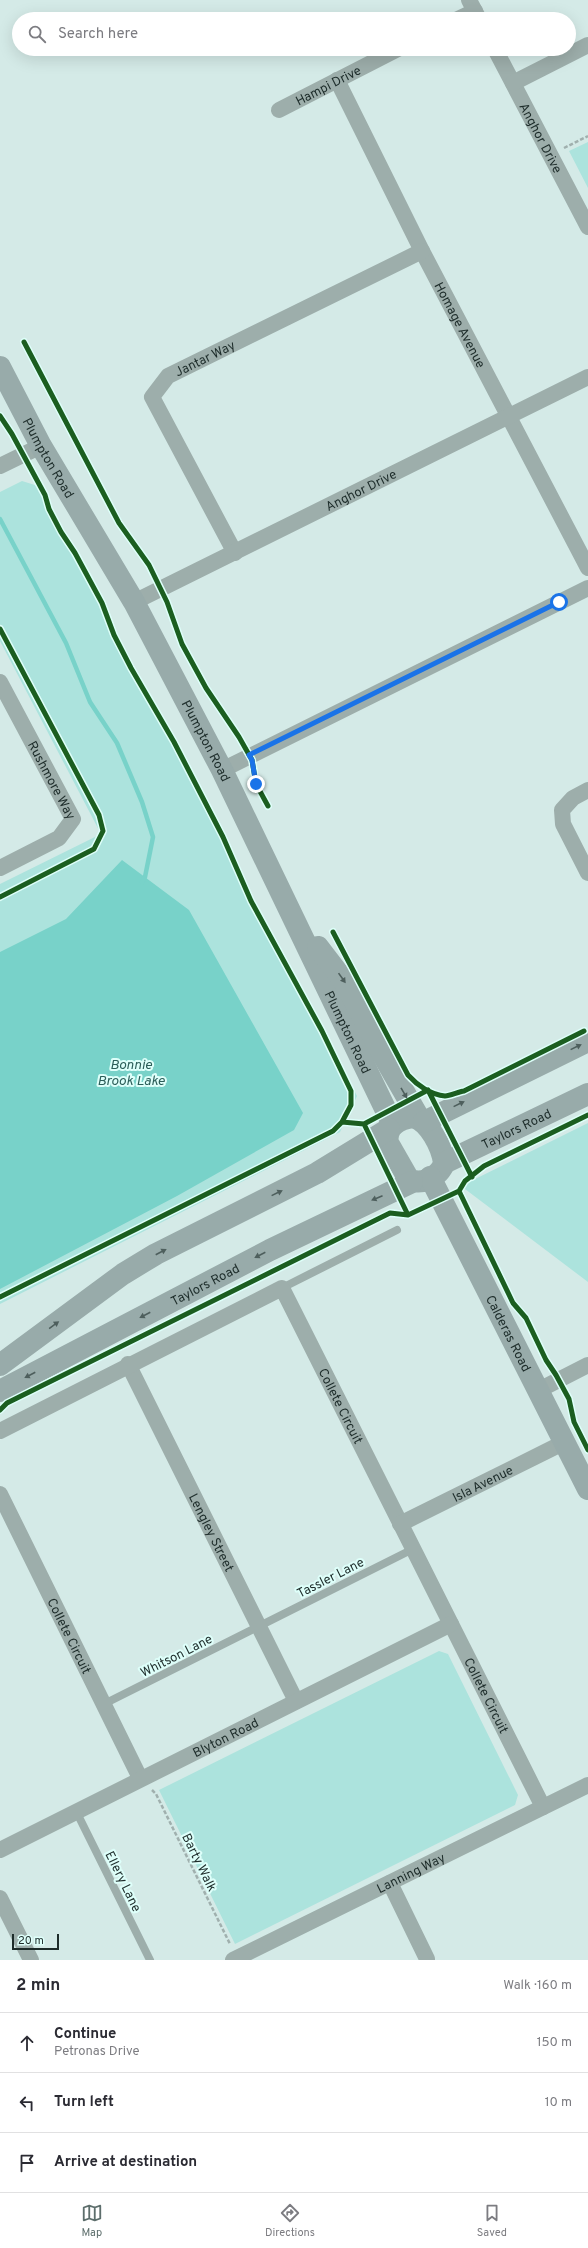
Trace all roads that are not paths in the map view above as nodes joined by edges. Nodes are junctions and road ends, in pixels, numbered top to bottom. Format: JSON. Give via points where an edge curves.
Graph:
{"nodes":[{"id":1,"x":588,"y":44,"type":"edge"},
{"id":2,"x":576,"y":50,"type":"edge"},
{"id":3,"x":384,"y":56,"type":"edge"},
{"id":4,"x":499,"y":56,"type":"edge"},
{"id":5,"x":565,"y":56,"type":"edge"},
{"id":6,"x":337,"y":80,"type":"junction"},
{"id":7,"x":513,"y":83,"type":"junction"},
{"id":8,"x":279,"y":110,"type":"dead end"},
{"id":9,"x":588,"y":227,"type":"edge"},
{"id":10,"x":422,"y":250,"type":"junction"},
{"id":11,"x":0,"y":367,"type":"edge"},
{"id":12,"x":588,"y":377,"type":"edge"},
{"id":13,"x":509,"y":417,"type":"junction"},
{"id":14,"x":41,"y":446,"type":"junction"},
{"id":15,"x":0,"y":466,"type":"edge"},
{"id":16,"x":235,"y":553,"type":"junction"},
{"id":17,"x":588,"y":568,"type":"edge"},
{"id":18,"x":588,"y":588,"type":"edge"},
{"id":19,"x":134,"y":602,"type":"junction"},
{"id":20,"x":0,"y":682,"type":"edge"},
{"id":21,"x":222,"y":770,"type":"junction"},
{"id":22,"x":588,"y":790,"type":"edge"},
{"id":23,"x":0,"y":868,"type":"edge"},
{"id":24,"x":588,"y":873,"type":"edge"},
{"id":25,"x":293,"y":914,"type":"junction"},
{"id":26,"x":588,"y":1041,"type":"edge"},
{"id":27,"x":588,"y":1094,"type":"edge"},
{"id":28,"x":422,"y":1120,"type":"junction"},
{"id":29,"x":391,"y":1127,"type":"junction"},
{"id":30,"x":429,"y":1174,"type":"junction"},
{"id":31,"x":397,"y":1230,"type":"dead end"},
{"id":32,"x":282,"y":1288,"type":"junction"},
{"id":33,"x":128,"y":1364,"type":"junction"},
{"id":34,"x":0,"y":1365,"type":"edge"},
{"id":35,"x":588,"y":1366,"type":"edge"},
{"id":36,"x":539,"y":1390,"type":"junction"},
{"id":37,"x":0,"y":1391,"type":"edge"},
{"id":38,"x":0,"y":1431,"type":"edge"},
{"id":39,"x":565,"y":1442,"type":"junction"},
{"id":40,"x":588,"y":1489,"type":"edge"},
{"id":41,"x":0,"y":1494,"type":"edge"},
{"id":42,"x":400,"y":1524,"type":"junction"},
{"id":43,"x":413,"y":1549,"type":"junction"},
{"id":44,"x":451,"y":1624,"type":"junction"},
{"id":45,"x":258,"y":1626,"type":"junction"},
{"id":46,"x":296,"y":1701,"type":"junction"},
{"id":47,"x":104,"y":1704,"type":"junction"},
{"id":48,"x":140,"y":1778,"type":"junction"},
{"id":49,"x":588,"y":1785,"type":"edge"},
{"id":50,"x":543,"y":1807,"type":"junction"},
{"id":51,"x":77,"y":1812,"type":"junction"},
{"id":52,"x":0,"y":1850,"type":"edge"},
{"id":53,"x":390,"y":1884,"type":"junction"},
{"id":54,"x":0,"y":1898,"type":"edge"},
{"id":55,"x":234,"y":1959,"type":"edge"},
{"id":56,"x":31,"y":1960,"type":"edge"},
{"id":57,"x":150,"y":1960,"type":"edge"},
{"id":58,"x":427,"y":1960,"type":"edge"}],
"edges":[{"from":1,"to":2,"type":"street"},
{"from":3,"to":6,"type":"street","name":"Hampi Drive"},
{"from":4,"to":7,"type":"street","name":"Anghor Drive"},
{"from":5,"to":7,"type":"street"},
{"from":6,"to":8,"type":"street","name":"Hampi Drive"},
{"from":6,"to":10,"type":"street","name":"Homage Avenue"},
{"from":7,"to":9,"type":"street","name":"Anghor Drive"},
{"from":10,"to":13,"type":"street","name":"Homage Avenue"},
{"from":10,"to":16,"type":"street","name":"Jantar Way","via":[[168,376],[152,396]]},
{"from":11,"to":14,"type":"street","name":"Plumpton Road"},
{"from":12,"to":13,"type":"street","name":"Anghor Drive"},
{"from":13,"to":16,"type":"street","name":"Anghor Drive"},
{"from":13,"to":17,"type":"street","name":"Homage Avenue"},
{"from":14,"to":15,"type":"street"},
{"from":14,"to":19,"type":"street","name":"Plumpton Road"},
{"from":16,"to":19,"type":"street","name":"Anghor Drive"},
{"from":18,"to":21,"type":"street"},
{"from":19,"to":21,"type":"street","name":"Plumpton Road"},
{"from":20,"to":23,"type":"street","name":"Rushmore Way","via":[[73,819],[59,838]]},
{"from":21,"to":25,"type":"street","name":"Plumpton Road"},
{"from":22,"to":24,"type":"street","via":[[573,798],[562,810],[563,824]]},
{"from":25,"to":28,"type":"street","one_way":true,"via":[[344,981],[384,1057]]},
{"from":25,"to":29,"type":"street","name":"Plumpton Road"},
{"from":28,"to":26,"type":"street","one_way":true},
{"from":27,"to":30,"type":"street","name":"Taylors Road"},
{"from":28,"to":29,"type":"street","via":[[406,1118]]},
{"from":28,"to":30,"type":"street","via":[[440,1149]]},
{"from":29,"to":30,"type":"street","via":[[388,1143],[403,1171]]},
{"from":34,"to":29,"type":"street","one_way":true,"via":[[123,1274],[156,1254],[317,1173]]},
{"from":30,"to":36,"type":"street","name":"Calderas Road"},
{"from":30,"to":37,"type":"street","name":"Taylors Road","one_way":true,"via":[[276,1247]]},
{"from":31,"to":32,"type":"lane"},
{"from":32,"to":33,"type":"street"},
{"from":32,"to":42,"type":"street","name":"Collete Circuit"},
{"from":33,"to":38,"type":"street"},
{"from":33,"to":45,"type":"street","name":"Lengley Street"},
{"from":35,"to":36,"type":"street"},
{"from":36,"to":39,"type":"street","name":"Calderas Road"},
{"from":39,"to":40,"type":"street","name":"Calderas Road"},
{"from":39,"to":42,"type":"street","name":"Isla Avenue"},
{"from":41,"to":47,"type":"street","name":"Collete Circuit"},
{"from":42,"to":43,"type":"street","name":"Collete Circuit"},
{"from":43,"to":44,"type":"street","name":"Collete Circuit"},
{"from":43,"to":45,"type":"lane","name":"Tassler Lane"},
{"from":44,"to":46,"type":"street","name":"Blyton Road"},
{"from":44,"to":50,"type":"street","name":"Collete Circuit"},
{"from":45,"to":46,"type":"street","name":"Lengley Street"},
{"from":45,"to":47,"type":"lane","name":"Whitson Lane"},
{"from":46,"to":48,"type":"street","name":"Blyton Road"},
{"from":47,"to":48,"type":"street","name":"Collete Circuit"},
{"from":48,"to":51,"type":"street","name":"Blyton Road"},
{"from":49,"to":50,"type":"street","name":"Lanning Way"},
{"from":50,"to":53,"type":"street","name":"Lanning Way"},
{"from":51,"to":52,"type":"street","name":"Blyton Road"},
{"from":51,"to":57,"type":"lane","name":"Ellery Lane"},
{"from":53,"to":55,"type":"street","name":"Lanning Way"},
{"from":53,"to":58,"type":"street"},
{"from":54,"to":56,"type":"street"}]}
